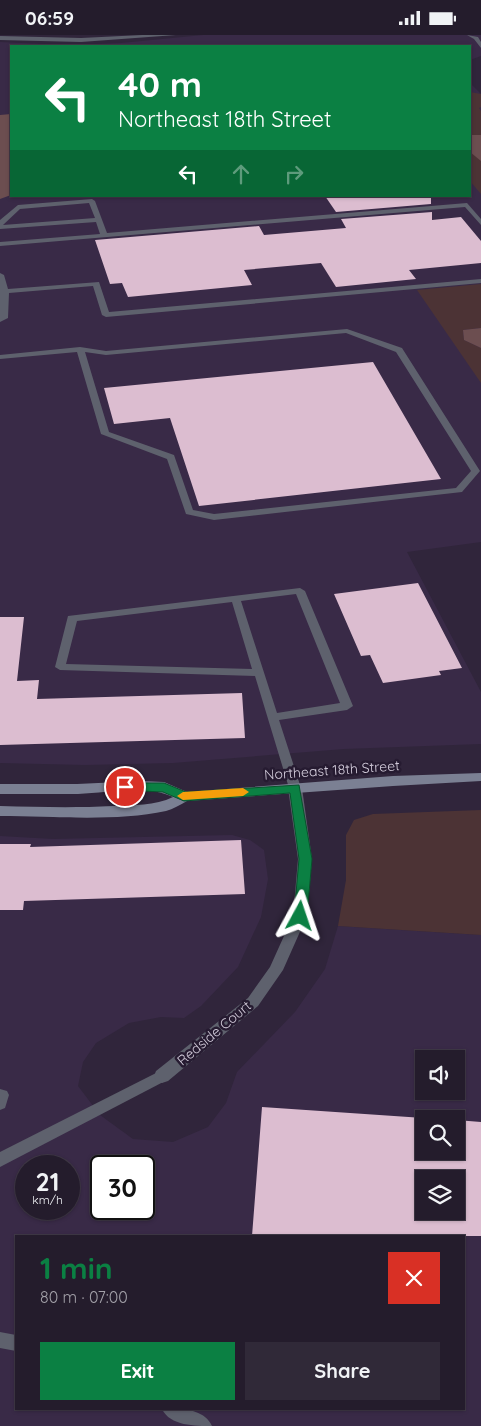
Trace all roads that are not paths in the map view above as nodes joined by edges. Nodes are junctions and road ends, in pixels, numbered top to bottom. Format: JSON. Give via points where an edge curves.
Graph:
{"nodes":[{"id":1,"x":106,"y":35,"type":"edge"},
{"id":2,"x":173,"y":35,"type":"edge"},
{"id":3,"x":470,"y":35,"type":"edge"},
{"id":4,"x":0,"y":38,"type":"edge"},
{"id":5,"x":97,"y":40,"type":"junction"},
{"id":6,"x":479,"y":47,"type":"edge"},
{"id":7,"x":99,"y":220,"type":"junction"},
{"id":8,"x":481,"y":223,"type":"edge"},
{"id":9,"x":0,"y":226,"type":"edge"},
{"id":10,"x":104,"y":235,"type":"junction"},
{"id":11,"x":0,"y":244,"type":"edge"},
{"id":12,"x":0,"y":275,"type":"edge"},
{"id":13,"x":481,"y":281,"type":"edge"},
{"id":14,"x":5,"y":291,"type":"junction"},
{"id":15,"x":0,"y":320,"type":"edge"},
{"id":16,"x":80,"y":349,"type":"junction"},
{"id":17,"x":0,"y":357,"type":"edge"},
{"id":18,"x":236,"y":600,"type":"junction"},
{"id":19,"x":259,"y":673,"type":"junction"},
{"id":20,"x":273,"y":717,"type":"junction"},
{"id":21,"x":481,"y":777,"type":"edge"},
{"id":22,"x":295,"y":788,"type":"junction"},
{"id":23,"x":0,"y":789,"type":"edge"},
{"id":24,"x":184,"y":797,"type":"junction"},
{"id":25,"x":0,"y":811,"type":"edge"},
{"id":26,"x":162,"y":1076,"type":"joint"},
{"id":27,"x":0,"y":1095,"type":"edge"},
{"id":28,"x":0,"y":1104,"type":"edge"},
{"id":29,"x":0,"y":1160,"type":"edge"},
{"id":30,"x":0,"y":1340,"type":"edge"},
{"id":31,"x":15,"y":1343,"type":"edge"},
{"id":32,"x":173,"y":1410,"type":"edge"},
{"id":33,"x":203,"y":1426,"type":"edge"}],
"edges":[{"from":1,"to":5,"type":"lane"},
{"from":2,"to":5,"type":"street"},
{"from":3,"to":6,"type":"lane","via":[[476,38]]},
{"from":4,"to":5,"type":"street"},
{"from":7,"to":9,"type":"lane"},
{"from":7,"to":9,"type":"lane","via":[[92,201],[18,207]]},
{"from":7,"to":10,"type":"lane"},
{"from":8,"to":10,"type":"lane","via":[[467,205]]},
{"from":10,"to":11,"type":"lane"},
{"from":12,"to":14,"type":"lane"},
{"from":13,"to":14,"type":"lane","via":[[106,315],[96,284]]},
{"from":14,"to":15,"type":"lane","via":[[4,318]]},
{"from":16,"to":16,"type":"lane","via":[[106,353],[346,331],[399,350],[476,471],[460,490],[214,517],[189,512],[171,457],[105,434]]},
{"from":16,"to":17,"type":"lane"},
{"from":18,"to":19,"type":"lane"},
{"from":18,"to":19,"type":"lane","via":[[72,618],[60,667]]},
{"from":18,"to":20,"type":"lane","via":[[300,591],[347,706]]},
{"from":19,"to":20,"type":"lane"},
{"from":20,"to":22,"type":"lane"},
{"from":21,"to":22,"type":"street","name":"Northeast 18th Street"},
{"from":22,"to":24,"type":"street","name":"Northeast 18th Street"},
{"from":22,"to":26,"type":"street","name":"Redside Court","via":[[306,859],[300,916],[276,970],[253,1002]]},
{"from":23,"to":24,"type":"street","name":"Northeast 18th Street","via":[[164,787]]},
{"from":24,"to":25,"type":"street","name":"Northeast 18th Street","via":[[166,805],[139,810]]},
{"from":26,"to":29,"type":"lane"},
{"from":27,"to":28,"type":"lane"},
{"from":30,"to":31,"type":"lane"},
{"from":32,"to":33,"type":"lane"}]}
